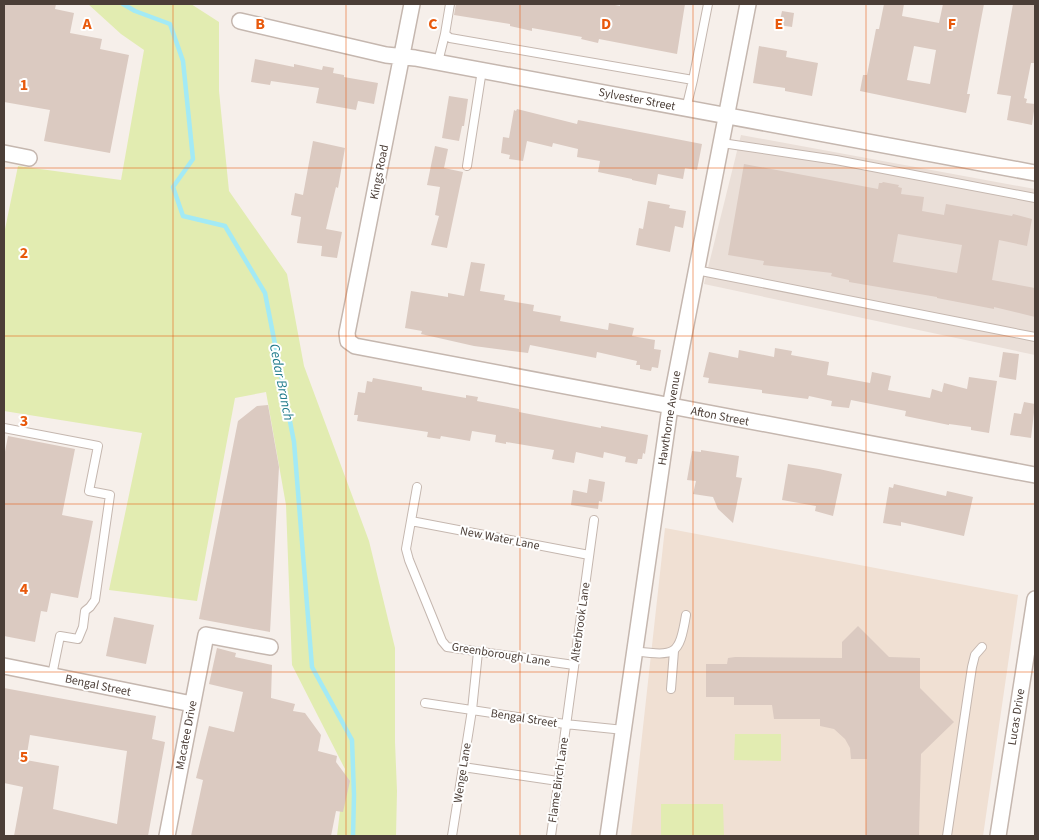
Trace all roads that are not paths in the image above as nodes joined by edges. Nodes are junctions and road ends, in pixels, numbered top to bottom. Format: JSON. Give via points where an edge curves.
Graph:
{"nodes":[{"id":1,"x":412,"y":4,"type":"edge"},
{"id":2,"x":450,"y":4,"type":"edge"},
{"id":3,"x":708,"y":4,"type":"edge"},
{"id":4,"x":748,"y":4,"type":"edge"},
{"id":5,"x":240,"y":21,"type":"dead end"},
{"id":6,"x":445,"y":34,"type":"junction"},
{"id":7,"x":402,"y":58,"type":"junction"},
{"id":8,"x":438,"y":62,"type":"junction"},
{"id":9,"x":482,"y":70,"type":"junction"},
{"id":10,"x":693,"y":80,"type":"junction"},
{"id":11,"x":686,"y":109,"type":"junction"},
{"id":12,"x":727,"y":116,"type":"junction"},
{"id":13,"x":722,"y":142,"type":"junction"},
{"id":14,"x":4,"y":153,"type":"edge"},
{"id":15,"x":29,"y":158,"type":"dead end"},
{"id":16,"x":468,"y":166,"type":"dead end"},
{"id":17,"x":1035,"y":173,"type":"edge"},
{"id":18,"x":1035,"y":198,"type":"edge"},
{"id":19,"x":696,"y":270,"type":"junction"},
{"id":20,"x":1035,"y":337,"type":"edge"},
{"id":21,"x":348,"y":341,"type":"joint"},
{"id":22,"x":670,"y":407,"type":"junction"},
{"id":23,"x":4,"y":428,"type":"edge"},
{"id":24,"x":1035,"y":475,"type":"edge"},
{"id":25,"x":418,"y":487,"type":"dead end"},
{"id":26,"x":594,"y":520,"type":"dead end"},
{"id":27,"x":411,"y":521,"type":"junction"},
{"id":28,"x":589,"y":555,"type":"junction"},
{"id":29,"x":1035,"y":599,"type":"edge"},
{"id":30,"x":686,"y":615,"type":"dead end"},
{"id":31,"x":270,"y":647,"type":"dead end"},
{"id":32,"x":982,"y":647,"type":"dead end"},
{"id":33,"x":1031,"y":648,"type":"edge"},
{"id":34,"x":634,"y":651,"type":"junction"},
{"id":35,"x":674,"y":651,"type":"junction"},
{"id":36,"x":478,"y":652,"type":"junction"},
{"id":37,"x":574,"y":665,"type":"junction"},
{"id":38,"x":4,"y":666,"type":"edge"},
{"id":39,"x":52,"y":675,"type":"junction"},
{"id":40,"x":671,"y":689,"type":"dead end"},
{"id":41,"x":425,"y":702,"type":"dead end"},
{"id":42,"x":192,"y":704,"type":"junction"},
{"id":43,"x":472,"y":710,"type":"junction"},
{"id":44,"x":566,"y":724,"type":"junction"},
{"id":45,"x":624,"y":730,"type":"junction"},
{"id":46,"x":462,"y":768,"type":"junction"},
{"id":47,"x":558,"y":781,"type":"junction"},
{"id":48,"x":167,"y":836,"type":"edge"},
{"id":49,"x":452,"y":836,"type":"edge"},
{"id":50,"x":551,"y":836,"type":"edge"},
{"id":51,"x":608,"y":836,"type":"edge"},
{"id":52,"x":947,"y":836,"type":"edge"},
{"id":53,"x":998,"y":836,"type":"edge"}],
"edges":[{"from":1,"to":7,"type":"street","name":"Kings Road"},
{"from":2,"to":6,"type":"lane"},
{"from":3,"to":10,"type":"lane"},
{"from":4,"to":12,"type":"street","name":"Hawthorne Avenue"},
{"from":5,"to":7,"type":"street","name":"Sylvester Street"},
{"from":6,"to":8,"type":"lane"},
{"from":6,"to":10,"type":"lane","via":[[450,38]]},
{"from":7,"to":8,"type":"street","name":"Sylvester Street"},
{"from":7,"to":21,"type":"street","name":"Kings Road","via":[[347,332]]},
{"from":8,"to":9,"type":"street","name":"Sylvester Street"},
{"from":9,"to":11,"type":"street","name":"Sylvester Street"},
{"from":9,"to":16,"type":"lane"},
{"from":10,"to":11,"type":"lane"},
{"from":11,"to":12,"type":"street","name":"Sylvester Street"},
{"from":12,"to":13,"type":"street","name":"Hawthorne Avenue"},
{"from":12,"to":17,"type":"street","name":"Sylvester Street"},
{"from":13,"to":18,"type":"lane"},
{"from":13,"to":19,"type":"street","name":"Hawthorne Avenue"},
{"from":14,"to":15,"type":"street"},
{"from":19,"to":20,"type":"lane"},
{"from":19,"to":22,"type":"street","name":"Hawthorne Avenue"},
{"from":21,"to":22,"type":"street","name":"Afton Street","via":[[355,346]]},
{"from":22,"to":24,"type":"street","name":"Afton Street"},
{"from":22,"to":34,"type":"street","name":"Hawthorne Avenue"},
{"from":23,"to":39,"type":"lane","via":[[98,446],[89,491],[110,496],[95,600],[85,611],[78,639],[60,636]]},
{"from":25,"to":27,"type":"lane","name":"Greenborough Lane"},
{"from":26,"to":28,"type":"lane","name":"Alterbrook Lane"},
{"from":27,"to":28,"type":"lane","name":"New Water Lane"},
{"from":27,"to":36,"type":"lane","name":"Greenborough Lane","via":[[406,549],[442,640],[447,647]]},
{"from":28,"to":37,"type":"lane","name":"Alterbrook Lane"},
{"from":29,"to":33,"type":"street","name":"Lucas Drive"},
{"from":30,"to":35,"type":"lane","via":[[682,638]]},
{"from":31,"to":42,"type":"street","name":"Macatee Drive","via":[[206,635]]},
{"from":32,"to":52,"type":"lane","via":[[975,655],[972,667]]},
{"from":33,"to":53,"type":"street","name":"Lucas Drive"},
{"from":34,"to":35,"type":"lane","via":[[666,654]]},
{"from":34,"to":45,"type":"street","name":"Hawthorne Avenue"},
{"from":35,"to":40,"type":"lane"},
{"from":36,"to":37,"type":"lane","name":"Greenborough Lane"},
{"from":36,"to":43,"type":"lane","name":"Wenge Lane"},
{"from":37,"to":44,"type":"lane","name":"Alterbrook Lane"},
{"from":38,"to":39,"type":"street","name":"Bengal Street"},
{"from":39,"to":42,"type":"street","name":"Bengal Street"},
{"from":41,"to":43,"type":"lane","name":"Bengal Street"},
{"from":42,"to":48,"type":"street","name":"Macatee Drive"},
{"from":43,"to":44,"type":"lane","name":"Bengal Street"},
{"from":43,"to":46,"type":"lane","name":"Wenge Lane"},
{"from":44,"to":45,"type":"lane","name":"Bengal Street"},
{"from":44,"to":47,"type":"lane","name":"Flame Birch Lane"},
{"from":45,"to":51,"type":"street","name":"Hawthorne Avenue"},
{"from":46,"to":47,"type":"lane"},
{"from":46,"to":49,"type":"lane","name":"Wenge Lane"},
{"from":47,"to":50,"type":"lane","name":"Flame Birch Lane"}]}
